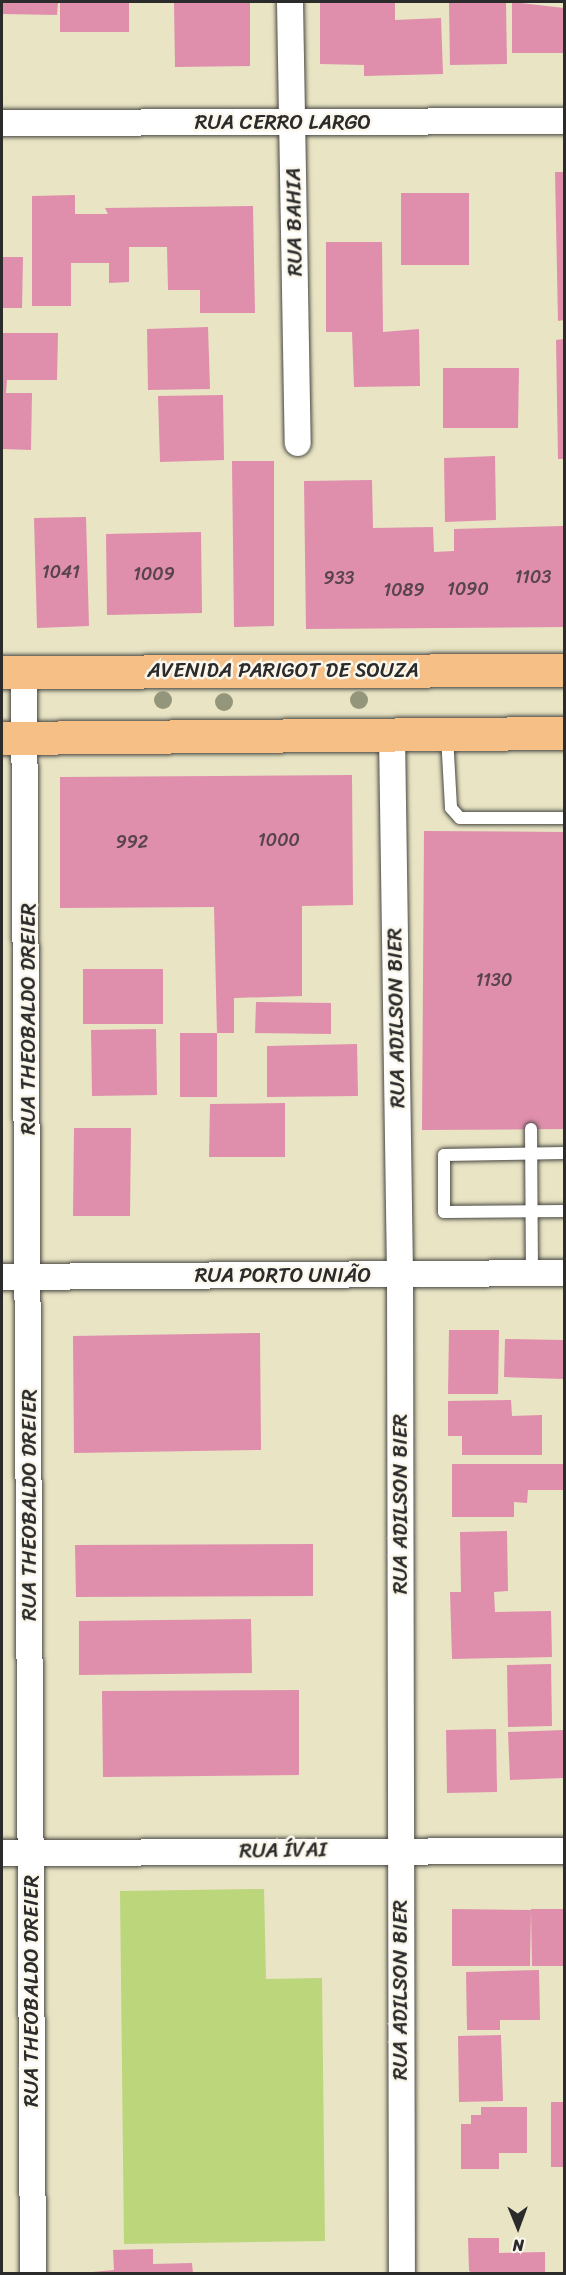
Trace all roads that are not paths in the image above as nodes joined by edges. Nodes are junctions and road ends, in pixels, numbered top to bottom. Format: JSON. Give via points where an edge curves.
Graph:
{"nodes":[{"id":1,"x":290,"y":2,"type":"edge"},
{"id":2,"x":564,"y":121,"type":"edge"},
{"id":3,"x":292,"y":122,"type":"junction"},
{"id":4,"x":2,"y":123,"type":"edge"},
{"id":5,"x":298,"y":443,"type":"dead end"},
{"id":6,"x":564,"y":670,"type":"edge"},
{"id":7,"x":13,"y":672,"type":"edge"},
{"id":8,"x":564,"y":733,"type":"edge"},
{"id":9,"x":447,"y":734,"type":"junction"},
{"id":10,"x":392,"y":735,"type":"junction"},
{"id":11,"x":14,"y":737,"type":"edge"},
{"id":12,"x":564,"y":818,"type":"edge"},
{"id":13,"x":531,"y":1129,"type":"dead end"},
{"id":14,"x":532,"y":1153,"type":"junction"},
{"id":15,"x":564,"y":1153,"type":"edge"},
{"id":16,"x":532,"y":1211,"type":"junction"},
{"id":17,"x":564,"y":1211,"type":"edge"},
{"id":18,"x":532,"y":1273,"type":"junction"},
{"id":19,"x":564,"y":1273,"type":"edge"},
{"id":20,"x":400,"y":1274,"type":"junction"},
{"id":21,"x":28,"y":1276,"type":"junction"},
{"id":22,"x":2,"y":1277,"type":"edge"},
{"id":23,"x":400,"y":1849,"type":"junction"},
{"id":24,"x":564,"y":1851,"type":"edge"},
{"id":25,"x":2,"y":1853,"type":"edge"},
{"id":26,"x":31,"y":1853,"type":"junction"},
{"id":27,"x":33,"y":2274,"type":"edge"},
{"id":28,"x":402,"y":2274,"type":"edge"}],
"edges":[{"from":1,"to":3,"type":"street","name":"RUA BAHIA"},
{"from":2,"to":3,"type":"street","name":"RUA CERRO LARGO"},
{"from":3,"to":4,"type":"street","name":"RUA CERRO LARGO"},
{"from":3,"to":5,"type":"street","name":"RUA BAHIA"},
{"from":6,"to":7,"type":"main road","name":"AVENIDA PARIGOT DE SOUZA"},
{"from":7,"to":11,"type":"street","name":"RUA THEOBALDO DREIER"},
{"from":8,"to":9,"type":"main road"},
{"from":9,"to":10,"type":"main road"},
{"from":9,"to":12,"type":"lane","via":[[451,808],[460,818]]},
{"from":10,"to":11,"type":"main road"},
{"from":10,"to":20,"type":"street","name":"RUA ADILSON BIER"},
{"from":11,"to":21,"type":"street","name":"RUA THEOBALDO DREIER"},
{"from":13,"to":14,"type":"lane"},
{"from":14,"to":15,"type":"lane"},
{"from":14,"to":16,"type":"lane"},
{"from":14,"to":16,"type":"lane","via":[[444,1155],[444,1212]]},
{"from":16,"to":17,"type":"lane"},
{"from":16,"to":18,"type":"lane"},
{"from":18,"to":19,"type":"street","name":"RUA PORTO UNIÃO"},
{"from":18,"to":20,"type":"street","name":"RUA PORTO UNIÃO"},
{"from":20,"to":21,"type":"street","name":"RUA PORTO UNIÃO"},
{"from":20,"to":23,"type":"street","name":"RUA ADILSON BIER"},
{"from":21,"to":22,"type":"street","name":"RUA PORTO UNIÃO"},
{"from":21,"to":26,"type":"street","name":"RUA THEOBALDO DREIER"},
{"from":23,"to":24,"type":"street","name":"RUA ÍVAI"},
{"from":23,"to":26,"type":"street","name":"RUA ÍVAI"},
{"from":23,"to":28,"type":"street","name":"RUA ADILSON BIER"},
{"from":25,"to":26,"type":"street","name":"RUA ÍVAI"},
{"from":26,"to":27,"type":"street","name":"RUA THEOBALDO DREIER"}]}
